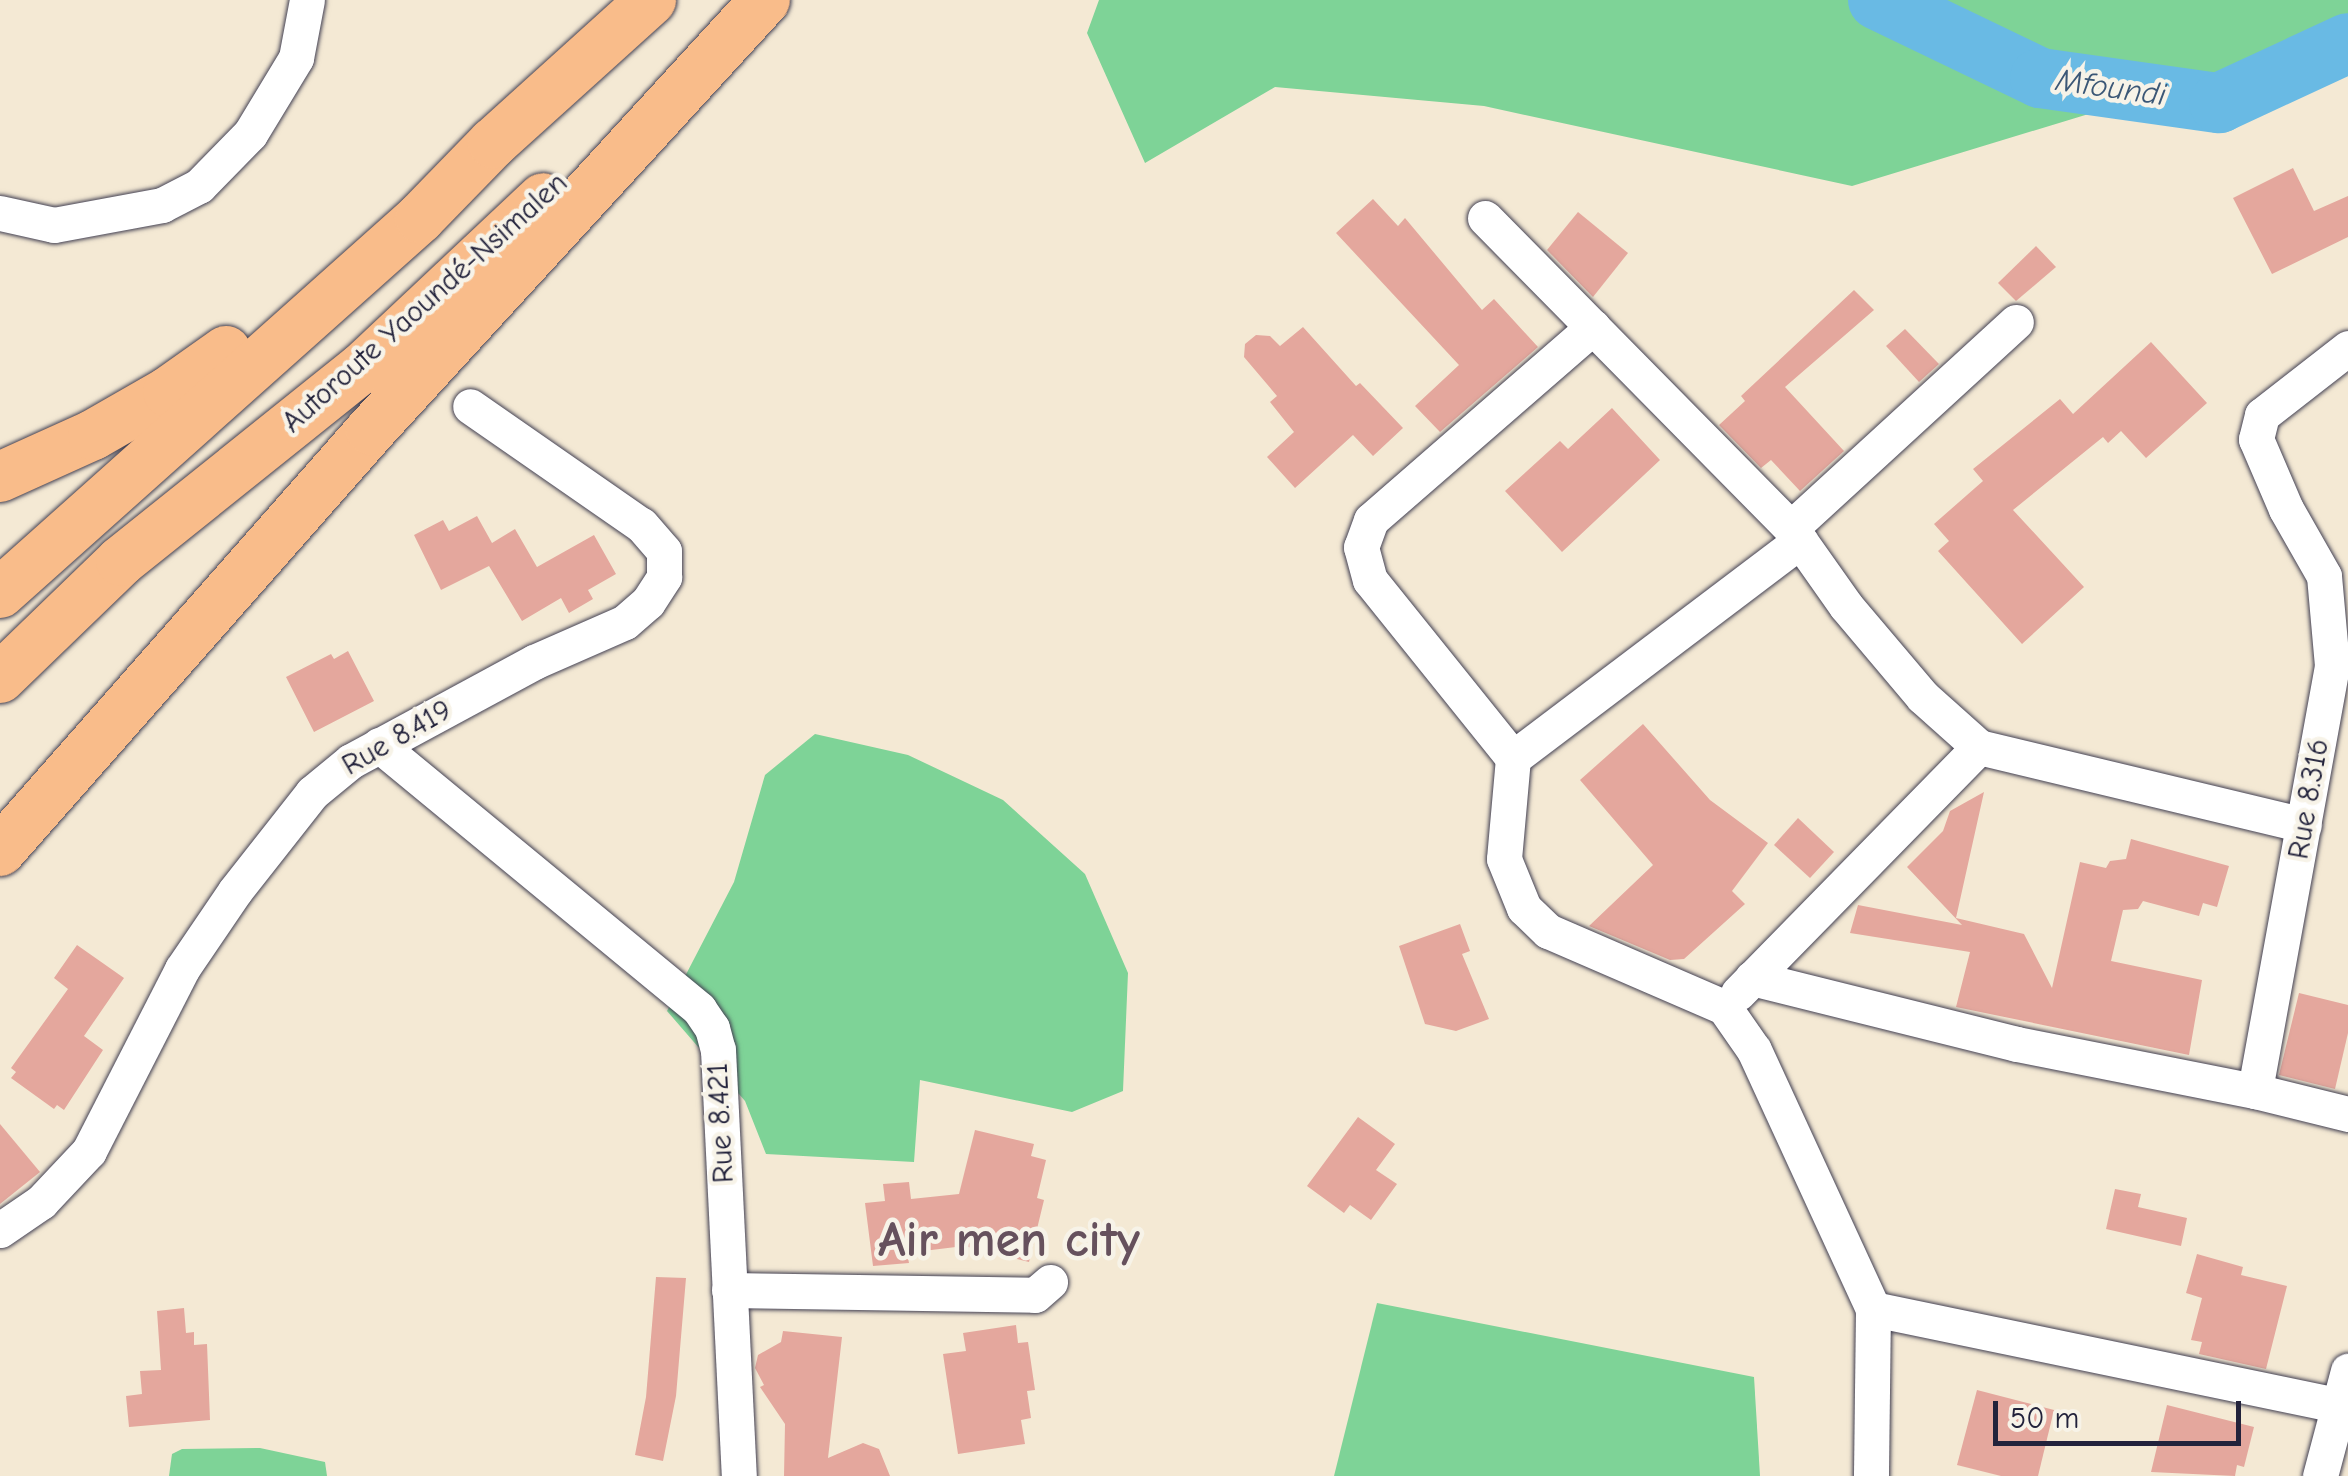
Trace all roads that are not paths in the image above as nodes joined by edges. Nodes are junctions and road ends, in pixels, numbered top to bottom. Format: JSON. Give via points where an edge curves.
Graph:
{"nodes":[{"id":1,"x":307,"y":0,"type":"edge"},
{"id":2,"x":651,"y":0,"type":"edge"},
{"id":3,"x":754,"y":0,"type":"edge"},
{"id":4,"x":765,"y":0,"type":"edge"},
{"id":5,"x":493,"y":143,"type":"junction"},
{"id":6,"x":0,"y":214,"type":"edge"},
{"id":7,"x":1486,"y":218,"type":"dead end"},
{"id":8,"x":2016,"y":322,"type":"dead end"},
{"id":9,"x":1593,"y":326,"type":"junction"},
{"id":10,"x":2348,"y":348,"type":"edge"},
{"id":11,"x":470,"y":406,"type":"dead end"},
{"id":12,"x":0,"y":478,"type":"edge"},
{"id":13,"x":1796,"y":534,"type":"junction"},
{"id":14,"x":0,"y":592,"type":"edge"},
{"id":15,"x":0,"y":678,"type":"edge"},
{"id":16,"x":380,"y":746,"type":"junction"},
{"id":17,"x":1979,"y":747,"type":"junction"},
{"id":18,"x":1513,"y":758,"type":"junction"},
{"id":19,"x":2304,"y":825,"type":"junction"},
{"id":20,"x":0,"y":851,"type":"edge"},
{"id":21,"x":1752,"y":978,"type":"junction"},
{"id":22,"x":1724,"y":1006,"type":"junction"},
{"id":23,"x":2256,"y":1091,"type":"junction"},
{"id":24,"x":2348,"y":1114,"type":"edge"},
{"id":25,"x":0,"y":1230,"type":"edge"},
{"id":26,"x":1050,"y":1282,"type":"dead end"},
{"id":27,"x":729,"y":1290,"type":"junction"},
{"id":28,"x":1873,"y":1309,"type":"junction"},
{"id":29,"x":2348,"y":1371,"type":"edge"},
{"id":30,"x":2337,"y":1405,"type":"junction"},
{"id":31,"x":740,"y":1476,"type":"edge"},
{"id":32,"x":1872,"y":1476,"type":"edge"},
{"id":33,"x":2320,"y":1476,"type":"edge"}],
"edges":[{"from":1,"to":6,"type":"street","via":[[296,58],[250,134],[199,186],[162,206],[54,225]]},
{"from":2,"to":5,"type":"highway"},
{"from":3,"to":15,"type":"highway","name":"Autoroute Yaoundé-Nsimalen","via":[[362,368],[121,561]]},
{"from":4,"to":20,"type":"highway","via":[[371,430]]},
{"from":5,"to":12,"type":"highway","via":[[168,392]]},
{"from":5,"to":14,"type":"highway","via":[[420,218]]},
{"from":7,"to":9,"type":"street"},
{"from":8,"to":13,"type":"street"},
{"from":9,"to":13,"type":"street"},
{"from":9,"to":18,"type":"street","via":[[1371,520],[1360,547],[1370,580]]},
{"from":10,"to":19,"type":"street","name":"Rue 8.316","via":[[2262,415],[2256,439],[2324,576],[2331,618],[2332,666]]},
{"from":11,"to":16,"type":"street","name":"Rue 8.419","via":[[642,525],[664,551],[664,577],[625,622],[534,662]]},
{"from":13,"to":17,"type":"street","via":[[1923,697]]},
{"from":13,"to":18,"type":"street"},
{"from":16,"to":25,"type":"street","name":"Rue 8.419","via":[[312,793],[235,891],[182,969],[89,1150],[41,1202]]},
{"from":16,"to":27,"type":"street","name":"Rue 8.421","via":[[699,1009],[712,1028]]},
{"from":17,"to":19,"type":"street"},
{"from":17,"to":21,"type":"street"},
{"from":18,"to":22,"type":"street","via":[[1504,859],[1524,908],[1548,931]]},
{"from":19,"to":23,"type":"street","name":"Rue 8.316"},
{"from":21,"to":22,"type":"street"},
{"from":21,"to":23,"type":"street","via":[[2017,1044]]},
{"from":22,"to":28,"type":"street","via":[[1754,1050]]},
{"from":23,"to":24,"type":"street"},
{"from":26,"to":27,"type":"street","via":[[1035,1294]]},
{"from":27,"to":31,"type":"street","name":"Rue 8.421"},
{"from":28,"to":30,"type":"street"},
{"from":28,"to":32,"type":"street"},
{"from":29,"to":30,"type":"street"},
{"from":30,"to":33,"type":"street"}]}
